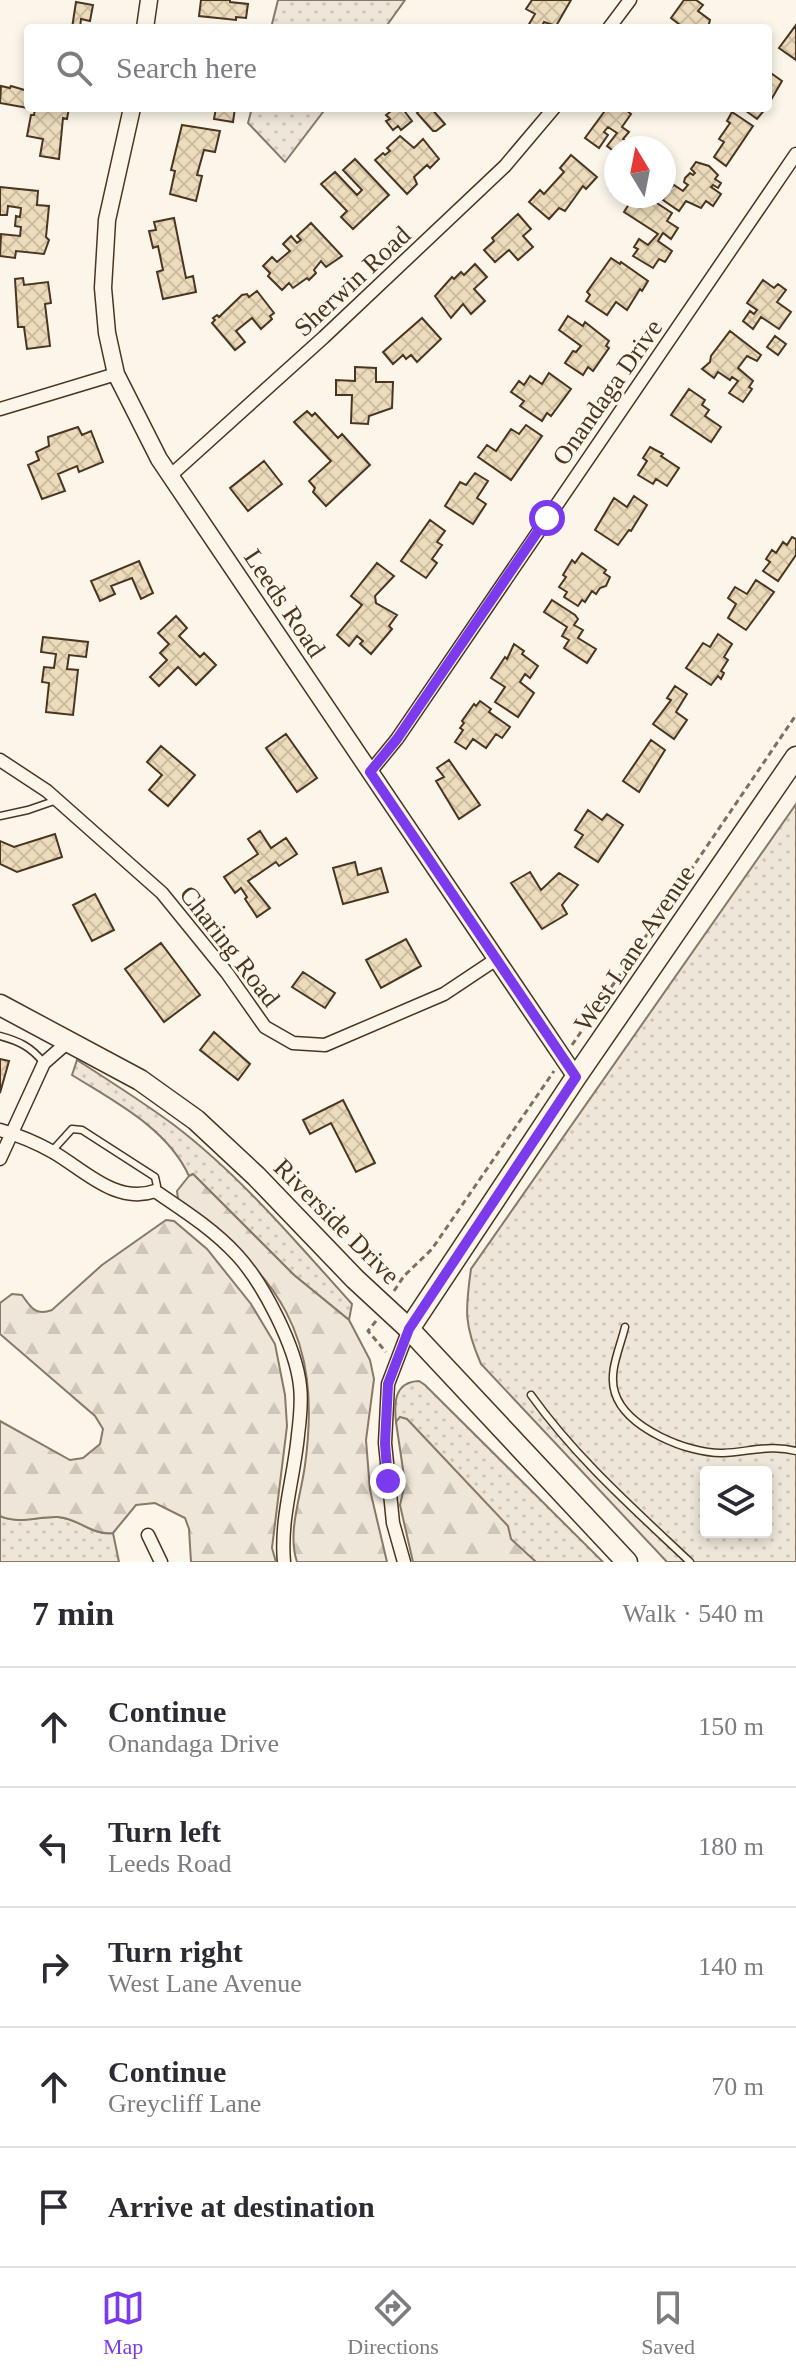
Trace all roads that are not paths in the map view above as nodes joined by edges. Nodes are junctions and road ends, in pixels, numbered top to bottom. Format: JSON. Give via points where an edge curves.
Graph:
{"nodes":[{"id":1,"x":149,"y":0,"type":"edge"},
{"id":2,"x":630,"y":0,"type":"edge"},
{"id":3,"x":146,"y":24,"type":"edge"},
{"id":4,"x":612,"y":24,"type":"edge"},
{"id":5,"x":131,"y":112,"type":"edge"},
{"id":6,"x":551,"y":112,"type":"edge"},
{"id":7,"x":796,"y":154,"type":"edge"},
{"id":8,"x":116,"y":374,"type":"junction"},
{"id":9,"x":0,"y":409,"type":"edge"},
{"id":10,"x":170,"y":476,"type":"junction"},
{"id":11,"x":796,"y":757,"type":"edge"},
{"id":12,"x":0,"y":760,"type":"edge"},
{"id":13,"x":370,"y":772,"type":"junction"},
{"id":14,"x":57,"y":800,"type":"junction"},
{"id":15,"x":0,"y":816,"type":"edge"},
{"id":16,"x":495,"y":960,"type":"junction"},
{"id":17,"x":0,"y":1005,"type":"edge"},
{"id":18,"x":0,"y":1036,"type":"edge"},
{"id":19,"x":69,"y":1041,"type":"junction"},
{"id":20,"x":44,"y":1063,"type":"junction"},
{"id":21,"x":576,"y":1077,"type":"junction"},
{"id":22,"x":5,"y":1132,"type":"edge"},
{"id":23,"x":52,"y":1151,"type":"junction"},
{"id":24,"x":0,"y":1159,"type":"edge"},
{"id":25,"x":155,"y":1191,"type":"junction"},
{"id":26,"x":625,"y":1327,"type":"dead end"},
{"id":27,"x":409,"y":1329,"type":"junction"},
{"id":28,"x":531,"y":1395,"type":"dead end"},
{"id":29,"x":796,"y":1451,"type":"edge"},
{"id":30,"x":148,"y":1535,"type":"dead end"},
{"id":31,"x":161,"y":1562,"type":"edge"},
{"id":32,"x":284,"y":1562,"type":"edge"},
{"id":33,"x":404,"y":1562,"type":"edge"},
{"id":34,"x":627,"y":1562,"type":"edge"},
{"id":35,"x":690,"y":1562,"type":"edge"}],
"edges":[{"from":1,"to":3,"type":"street"},
{"from":2,"to":4,"type":"street"},
{"from":5,"to":8,"type":"street","name":"Leeds Road","via":[[103,259],[107,333]]},
{"from":6,"to":10,"type":"street","name":"Sherwin Road","via":[[505,166]]},
{"from":7,"to":13,"type":"street","name":"Onandaga Drive"},
{"from":8,"to":9,"type":"street"},
{"from":8,"to":10,"type":"street","name":"Leeds Road"},
{"from":10,"to":13,"type":"street","name":"Leeds Road"},
{"from":11,"to":21,"type":"main road","name":"West Lane Avenue"},
{"from":12,"to":14,"type":"street","name":"Charing Road"},
{"from":13,"to":16,"type":"street","name":"Leeds Road"},
{"from":14,"to":15,"type":"lane"},
{"from":14,"to":16,"type":"street","name":"Charing Road","via":[[162,893],[265,1027],[293,1043],[325,1045],[444,994]]},
{"from":16,"to":21,"type":"street","name":"Leeds Road"},
{"from":17,"to":19,"type":"main road","name":"Riverside Drive"},
{"from":18,"to":20,"type":"lane","via":[[34,1050]]},
{"from":19,"to":20,"type":"street"},
{"from":19,"to":27,"type":"main road","name":"Riverside Drive","via":[[140,1080],[196,1120]]},
{"from":20,"to":22,"type":"street"},
{"from":21,"to":27,"type":"main road","name":"West Lane Avenue"},
{"from":22,"to":23,"type":"street"},
{"from":22,"to":24,"type":"street"},
{"from":23,"to":25,"type":"street","via":[[114,1190]]},
{"from":23,"to":25,"type":"lane","via":[[72,1129],[82,1130],[155,1177]]},
{"from":25,"to":32,"type":"street","via":[[238,1256],[289,1344],[300,1385]]},
{"from":26,"to":29,"type":"lane","via":[[613,1372],[614,1392],[633,1420],[699,1450]]},
{"from":27,"to":33,"type":"street","via":[[388,1384],[385,1443],[393,1523]]},
{"from":27,"to":34,"type":"main road","name":"Riverside Drive"},
{"from":28,"to":35,"type":"lane","via":[[606,1482]]},
{"from":30,"to":31,"type":"street"}]}
